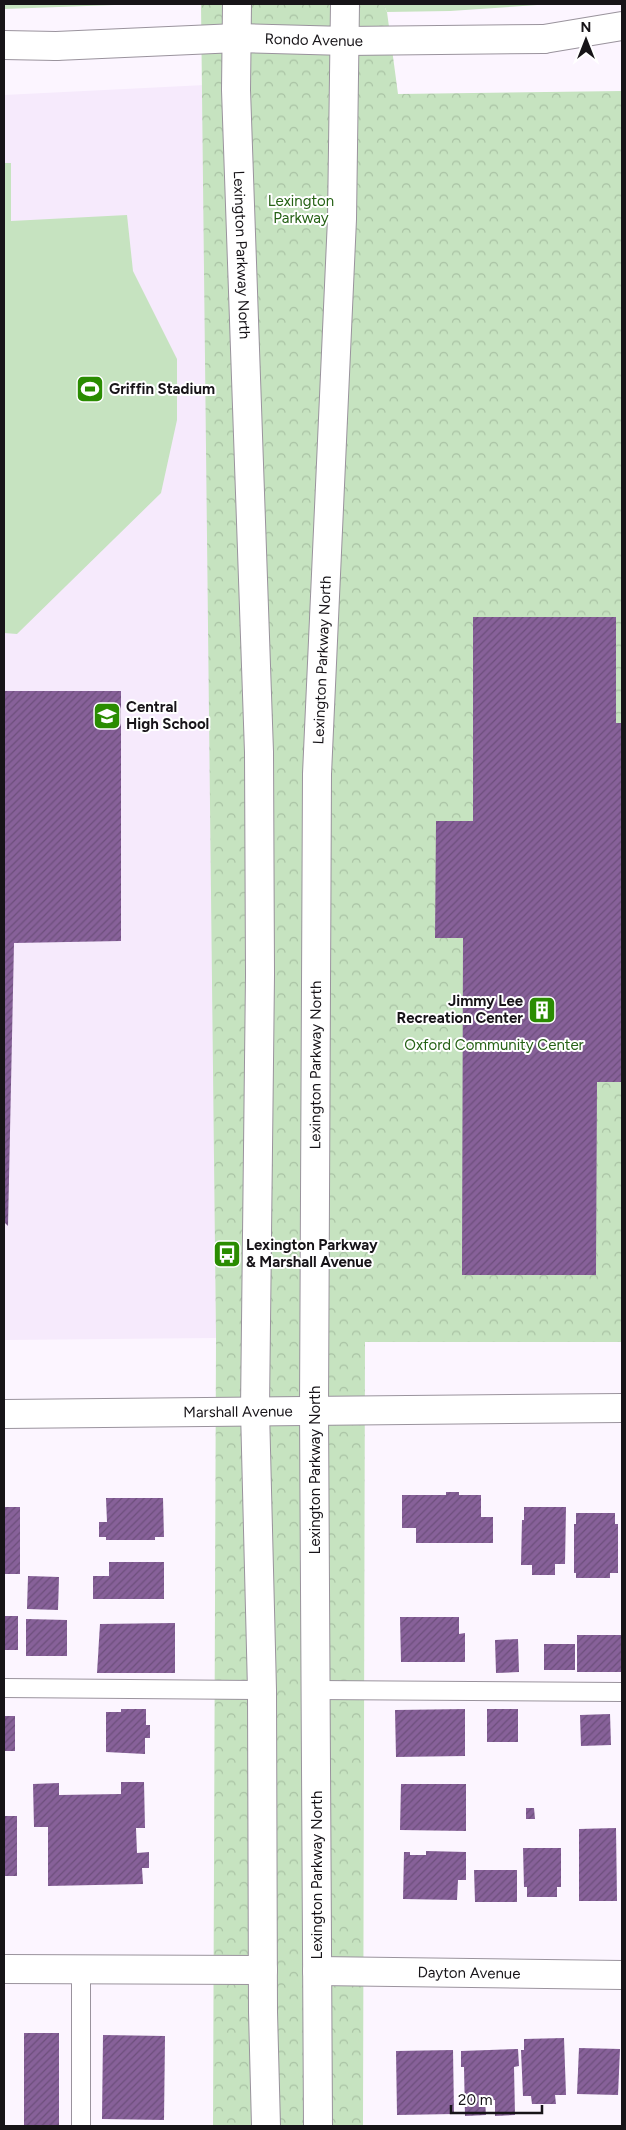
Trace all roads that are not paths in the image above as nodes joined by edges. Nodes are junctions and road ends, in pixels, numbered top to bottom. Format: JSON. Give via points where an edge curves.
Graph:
{"nodes":[{"id":1,"x":237,"y":4,"type":"edge"},
{"id":2,"x":345,"y":4,"type":"edge"},
{"id":3,"x":622,"y":26,"type":"edge"},
{"id":4,"x":237,"y":38,"type":"junction"},
{"id":5,"x":544,"y":39,"type":"junction"},
{"id":6,"x":622,"y":39,"type":"edge"},
{"id":7,"x":346,"y":41,"type":"junction"},
{"id":8,"x":4,"y":45,"type":"edge"},
{"id":9,"x":56,"y":46,"type":"junction"},
{"id":10,"x":4,"y":50,"type":"edge"},
{"id":11,"x":622,"y":1408,"type":"edge"},
{"id":12,"x":314,"y":1409,"type":"junction"},
{"id":13,"x":255,"y":1410,"type":"junction"},
{"id":14,"x":4,"y":1414,"type":"edge"},
{"id":15,"x":4,"y":1688,"type":"edge"},
{"id":16,"x":262,"y":1690,"type":"junction"},
{"id":17,"x":316,"y":1690,"type":"junction"},
{"id":18,"x":622,"y":1692,"type":"edge"},
{"id":19,"x":4,"y":1969,"type":"edge"},
{"id":20,"x":81,"y":1969,"type":"junction"},
{"id":21,"x":263,"y":1970,"type":"junction"},
{"id":22,"x":317,"y":1971,"type":"junction"},
{"id":23,"x":622,"y":1975,"type":"edge"},
{"id":24,"x":81,"y":2126,"type":"edge"},
{"id":25,"x":266,"y":2126,"type":"edge"},
{"id":26,"x":318,"y":2126,"type":"edge"}],
"edges":[{"from":1,"to":4,"type":"main road","name":"Lexington Parkway North"},
{"from":2,"to":7,"type":"main road","name":"Lexington Parkway North"},
{"from":3,"to":5,"type":"main road"},
{"from":4,"to":7,"type":"main road","name":"Rondo Avenue"},
{"from":4,"to":9,"type":"main road","name":"Rondo Avenue"},
{"from":4,"to":13,"type":"main road","name":"Lexington Parkway North","via":[[236,99],[259,752]]},
{"from":5,"to":6,"type":"main road","name":"Rondo Avenue"},
{"from":5,"to":7,"type":"main road","name":"Rondo Avenue"},
{"from":7,"to":12,"type":"main road","name":"Lexington Parkway North","via":[[337,359],[317,774]]},
{"from":8,"to":9,"type":"main road"},
{"from":9,"to":10,"type":"main road","name":"Rondo Avenue"},
{"from":11,"to":12,"type":"main road","name":"Marshall Avenue"},
{"from":12,"to":13,"type":"main road","name":"Marshall Avenue"},
{"from":12,"to":17,"type":"main road","name":"Lexington Parkway North"},
{"from":13,"to":14,"type":"main road","name":"Marshall Avenue"},
{"from":13,"to":16,"type":"main road","name":"Lexington Parkway North"},
{"from":15,"to":16,"type":"lane"},
{"from":16,"to":21,"type":"main road","name":"Lexington Parkway North"},
{"from":17,"to":18,"type":"lane"},
{"from":17,"to":22,"type":"main road","name":"Lexington Parkway North"},
{"from":19,"to":20,"type":"main road"},
{"from":20,"to":21,"type":"main road"},
{"from":20,"to":24,"type":"lane"},
{"from":21,"to":25,"type":"main road","name":"Lexington Parkway North"},
{"from":22,"to":23,"type":"main road","name":"Dayton Avenue"},
{"from":22,"to":26,"type":"main road","name":"Lexington Parkway North"}]}
